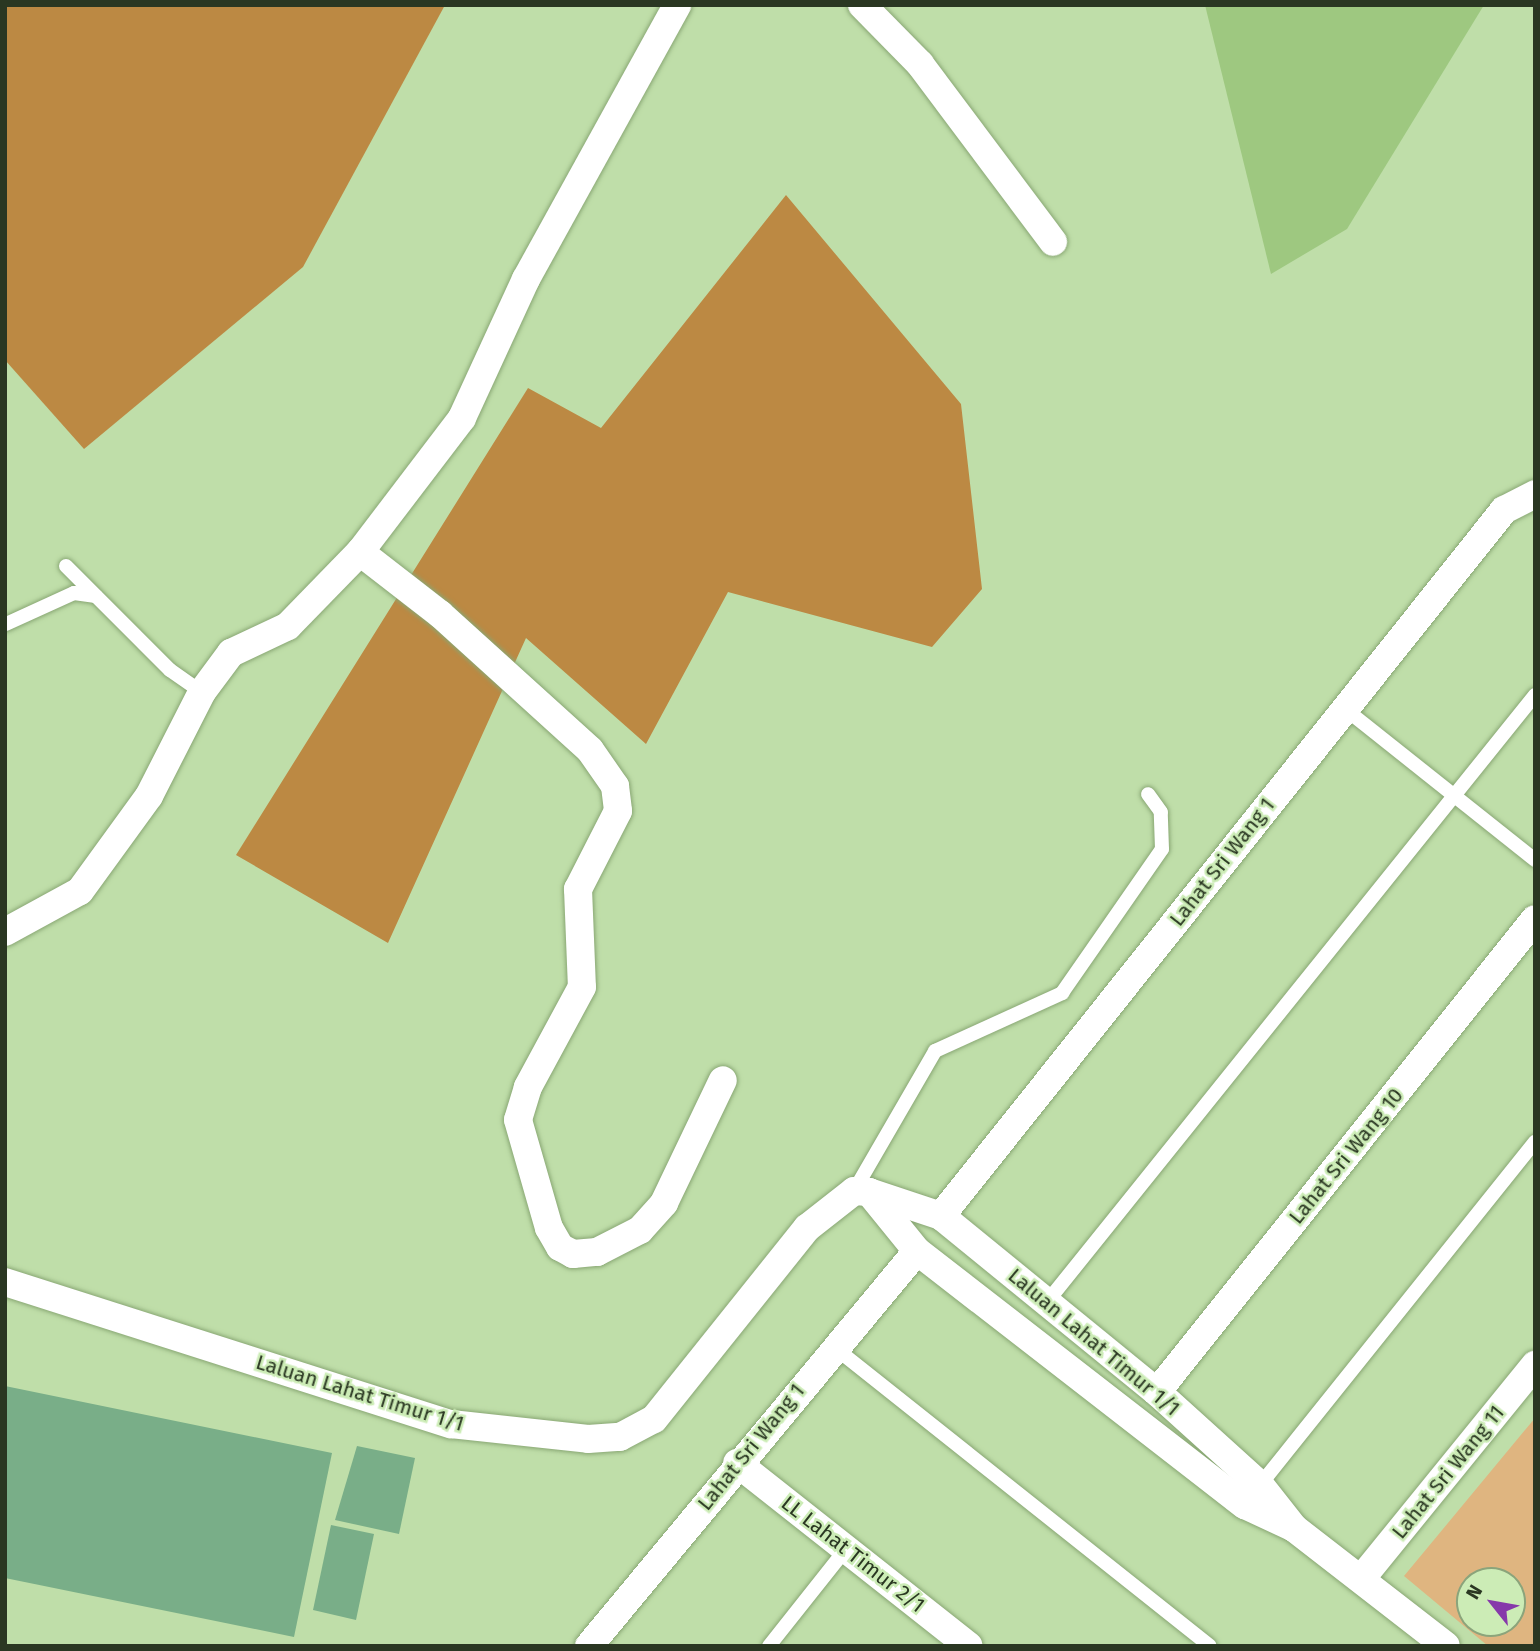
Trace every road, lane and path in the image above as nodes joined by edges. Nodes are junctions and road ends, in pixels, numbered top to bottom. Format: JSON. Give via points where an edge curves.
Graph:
{"nodes":[{"id":1,"x":677,"y":5,"type":"edge"},
{"id":2,"x":862,"y":5,"type":"edge"},
{"id":3,"x":1053,"y":242,"type":"dead end"},
{"id":4,"x":1535,"y":494,"type":"edge"},
{"id":5,"x":360,"y":552,"type":"junction"},
{"id":6,"x":66,"y":566,"type":"dead end"},
{"id":7,"x":96,"y":596,"type":"junction"},
{"id":8,"x":6,"y":624,"type":"edge"},
{"id":9,"x":202,"y":692,"type":"junction"},
{"id":10,"x":1535,"y":695,"type":"edge"},
{"id":11,"x":1343,"y":708,"type":"junction"},
{"id":12,"x":1148,"y":794,"type":"dead end"},
{"id":13,"x":1453,"y":795,"type":"junction"},
{"id":14,"x":1535,"y":860,"type":"edge"},
{"id":15,"x":1535,"y":919,"type":"edge"},
{"id":16,"x":5,"y":932,"type":"edge"},
{"id":17,"x":723,"y":1080,"type":"dead end"},
{"id":18,"x":1535,"y":1142,"type":"edge"},
{"id":19,"x":862,"y":1191,"type":"junction"},
{"id":20,"x":941,"y":1216,"type":"junction"},
{"id":21,"x":917,"y":1251,"type":"junction"},
{"id":22,"x":5,"y":1282,"type":"edge"},
{"id":23,"x":1047,"y":1302,"type":"junction"},
{"id":24,"x":834,"y":1347,"type":"junction"},
{"id":25,"x":1535,"y":1365,"type":"edge"},
{"id":26,"x":1157,"y":1392,"type":"junction"},
{"id":27,"x":737,"y":1463,"type":"junction"},
{"id":28,"x":1259,"y":1485,"type":"junction"},
{"id":29,"x":1294,"y":1528,"type":"junction"},
{"id":30,"x":846,"y":1549,"type":"junction"},
{"id":31,"x":1361,"y":1579,"type":"junction"},
{"id":32,"x":1193,"y":1641,"type":"edge"},
{"id":33,"x":959,"y":1643,"type":"edge"},
{"id":34,"x":589,"y":1646,"type":"edge"},
{"id":35,"x":769,"y":1646,"type":"edge"},
{"id":36,"x":1210,"y":1646,"type":"edge"},
{"id":37,"x":1446,"y":1646,"type":"edge"}],
"edges":[{"from":1,"to":5,"type":"street","via":[[526,279],[462,418]]},
{"from":2,"to":3,"type":"street","via":[[920,64]]},
{"from":4,"to":11,"type":"street","name":"Lahat Sri Wang 1","via":[[1504,510]]},
{"from":5,"to":9,"type":"street","via":[[288,626],[231,653]]},
{"from":5,"to":17,"type":"street","via":[[440,614],[590,750],[615,786],[618,811],[578,889],[582,987],[528,1087],[517,1120],[549,1228],[560,1247],[597,1252],[640,1230],[664,1203]]},
{"from":6,"to":7,"type":"lane"},
{"from":7,"to":8,"type":"lane","via":[[74,593]]},
{"from":7,"to":9,"type":"lane","via":[[170,670]]},
{"from":9,"to":16,"type":"street","via":[[118,846],[80,891]]},
{"from":10,"to":13,"type":"lane"},
{"from":11,"to":13,"type":"lane"},
{"from":11,"to":20,"type":"street","name":"Lahat Sri Wang 1"},
{"from":12,"to":19,"type":"lane","via":[[1161,812],[1162,849],[1062,993],[935,1051]]},
{"from":13,"to":14,"type":"lane"},
{"from":13,"to":23,"type":"lane"},
{"from":15,"to":26,"type":"street","name":"Lahat Sri Wang 10"},
{"from":18,"to":28,"type":"lane"},
{"from":19,"to":20,"type":"street","name":"Laluan Lahat Timur 1/1"},
{"from":19,"to":21,"type":"street","name":"Laluan Lahat Timur 1/1"},
{"from":19,"to":22,"type":"street","name":"Laluan Lahat Timur 1/1","via":[[807,1228],[654,1419],[620,1437],[588,1439],[451,1424]]},
{"from":20,"to":23,"type":"street","name":"Laluan Lahat Timur 1/1"},
{"from":21,"to":24,"type":"street","name":"Lahat Sri Wang 1"},
{"from":21,"to":29,"type":"street","name":"Laluan Lahat Timur 1/1","via":[[1245,1505]]},
{"from":23,"to":26,"type":"street","name":"Laluan Lahat Timur 1/1"},
{"from":24,"to":27,"type":"street","name":"Lahat Sri Wang 1"},
{"from":24,"to":32,"type":"lane"},
{"from":25,"to":31,"type":"street","name":"Lahat Sri Wang 11"},
{"from":26,"to":28,"type":"street","name":"Laluan Lahat Timur 1/1"},
{"from":27,"to":30,"type":"street","name":"LL Lahat Timur 2/1"},
{"from":27,"to":34,"type":"street","name":"Lahat Sri Wang 1"},
{"from":28,"to":29,"type":"street","name":"Laluan Lahat Timur 1/1"},
{"from":29,"to":31,"type":"street","name":"Laluan Lahat Timur 1/1"},
{"from":30,"to":33,"type":"street","name":"LL Lahat Timur 2/1"},
{"from":30,"to":35,"type":"lane"},
{"from":31,"to":37,"type":"street","name":"Laluan Lahat Timur 1/1"},
{"from":32,"to":36,"type":"lane"}]}
